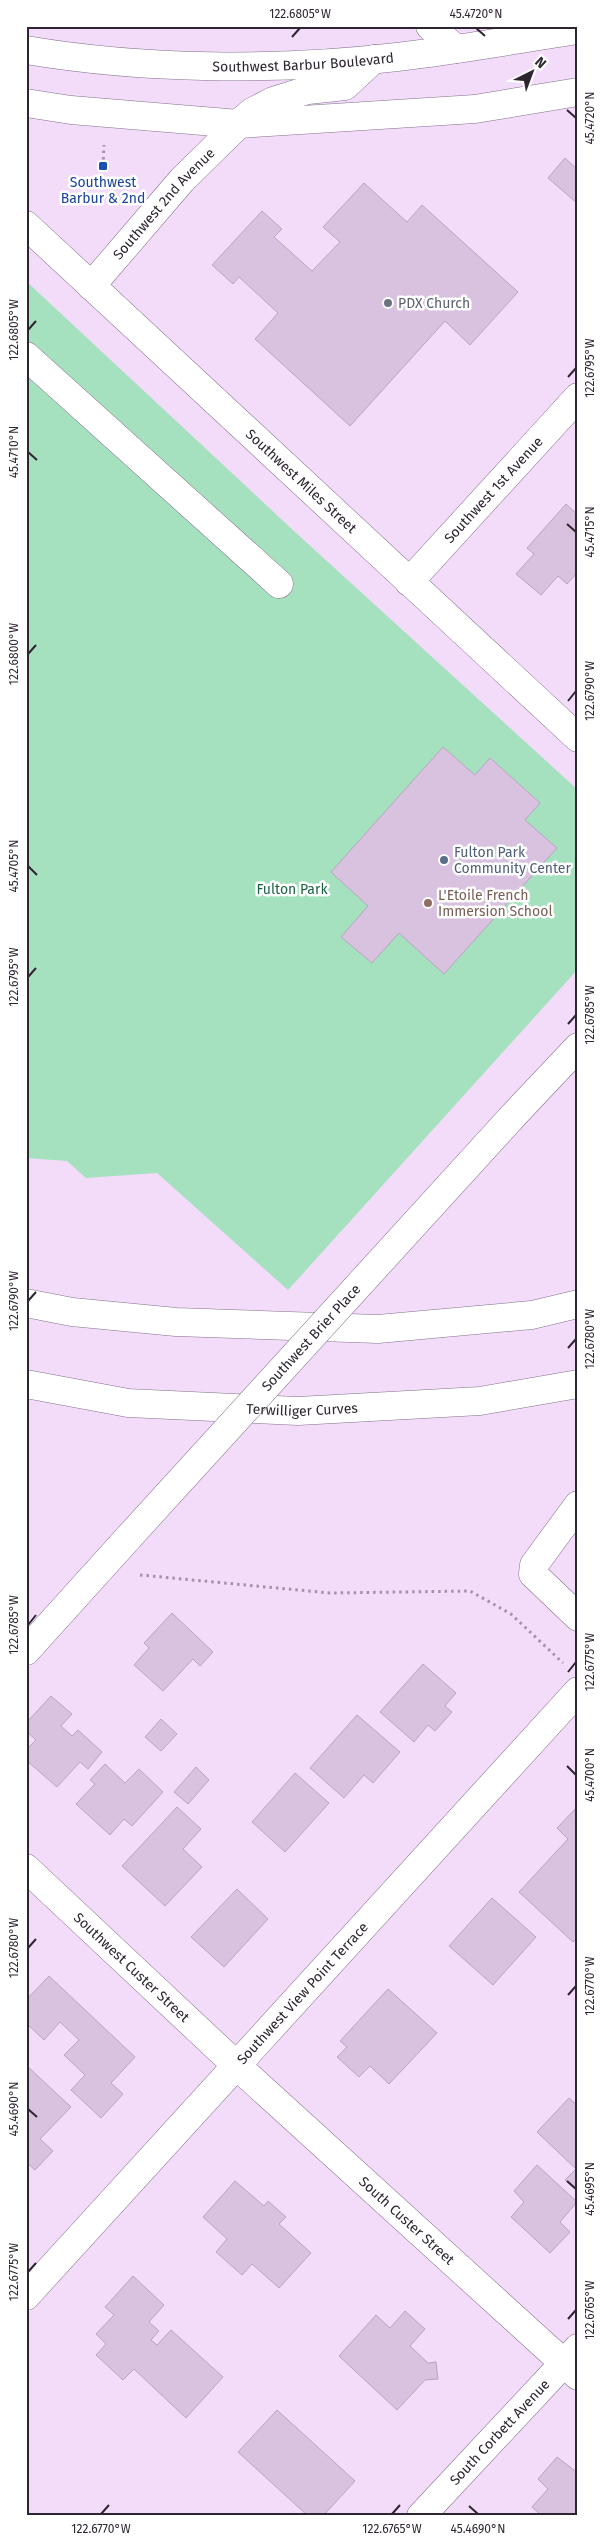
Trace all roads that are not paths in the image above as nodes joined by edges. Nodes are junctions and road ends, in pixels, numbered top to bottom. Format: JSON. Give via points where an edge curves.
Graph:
{"nodes":[{"id":1,"x":430,"y":26,"type":"edge"},
{"id":2,"x":578,"y":30,"type":"edge"},
{"id":3,"x":456,"y":49,"type":"junction"},
{"id":4,"x":26,"y":50,"type":"edge"},
{"id":5,"x":374,"y":59,"type":"junction"},
{"id":6,"x":578,"y":92,"type":"edge"},
{"id":7,"x":26,"y":103,"type":"edge"},
{"id":8,"x":239,"y":124,"type":"junction"},
{"id":9,"x":26,"y":225,"type":"edge"},
{"id":10,"x":91,"y":286,"type":"junction"},
{"id":11,"x":26,"y":356,"type":"edge"},
{"id":12,"x":578,"y":398,"type":"edge"},
{"id":13,"x":409,"y":582,"type":"junction"},
{"id":14,"x":279,"y":584,"type":"dead end"},
{"id":15,"x":578,"y":738,"type":"edge"},
{"id":16,"x":578,"y":1047,"type":"edge"},
{"id":17,"x":26,"y":1303,"type":"edge"},
{"id":18,"x":578,"y":1304,"type":"edge"},
{"id":19,"x":26,"y":1384,"type":"edge"},
{"id":20,"x":578,"y":1384,"type":"edge"},
{"id":21,"x":578,"y":1505,"type":"edge"},
{"id":22,"x":578,"y":1617,"type":"edge"},
{"id":23,"x":26,"y":1651,"type":"edge"},
{"id":24,"x":578,"y":1691,"type":"edge"},
{"id":25,"x":26,"y":1868,"type":"edge"},
{"id":26,"x":236,"y":2066,"type":"junction"},
{"id":27,"x":26,"y":2296,"type":"edge"},
{"id":28,"x":573,"y":2362,"type":"edge"},
{"id":29,"x":421,"y":2516,"type":"edge"}],
"edges":[{"from":1,"to":3,"type":"main road"},
{"from":2,"to":3,"type":"main road","name":"Southwest Barbur Boulevard"},
{"from":3,"to":5,"type":"main road","name":"Southwest Barbur Boulevard"},
{"from":4,"to":5,"type":"main road","name":"Southwest Barbur Boulevard","via":[[176,64],[249,65]]},
{"from":5,"to":8,"type":"main road","name":"Southwest 2nd Avenue","via":[[344,86],[308,90],[273,101],[252,112]]},
{"from":6,"to":8,"type":"main road","via":[[475,109]]},
{"from":7,"to":8,"type":"main road","via":[[71,110]]},
{"from":8,"to":10,"type":"main road","name":"Southwest 2nd Avenue","via":[[182,180]]},
{"from":9,"to":10,"type":"main road","name":"Southwest Miles Street"},
{"from":10,"to":13,"type":"main road","name":"Southwest Miles Street"},
{"from":11,"to":14,"type":"main road"},
{"from":12,"to":13,"type":"main road","name":"Southwest 1st Avenue"},
{"from":13,"to":15,"type":"main road","name":"Southwest Miles Street"},
{"from":16,"to":23,"type":"main road","name":"Southwest Brier Place","bridge":true},
{"from":17,"to":18,"type":"main road","via":[[72,1312],[176,1322],[378,1329],[532,1314]]},
{"from":19,"to":20,"type":"main road","name":"Terwilliger Curves","via":[[128,1403],[298,1411],[480,1401]]},
{"from":21,"to":22,"type":"main road","via":[[534,1565],[533,1574]]},
{"from":24,"to":26,"type":"main road","name":"Southwest View Point Terrace"},
{"from":25,"to":26,"type":"main road","name":"Southwest Custer Street"},
{"from":26,"to":27,"type":"main road","name":"Southwest View Point Terrace"},
{"from":26,"to":28,"type":"main road","name":"South Custer Street"},
{"from":28,"to":29,"type":"main road","name":"South Corbett Avenue"}]}
